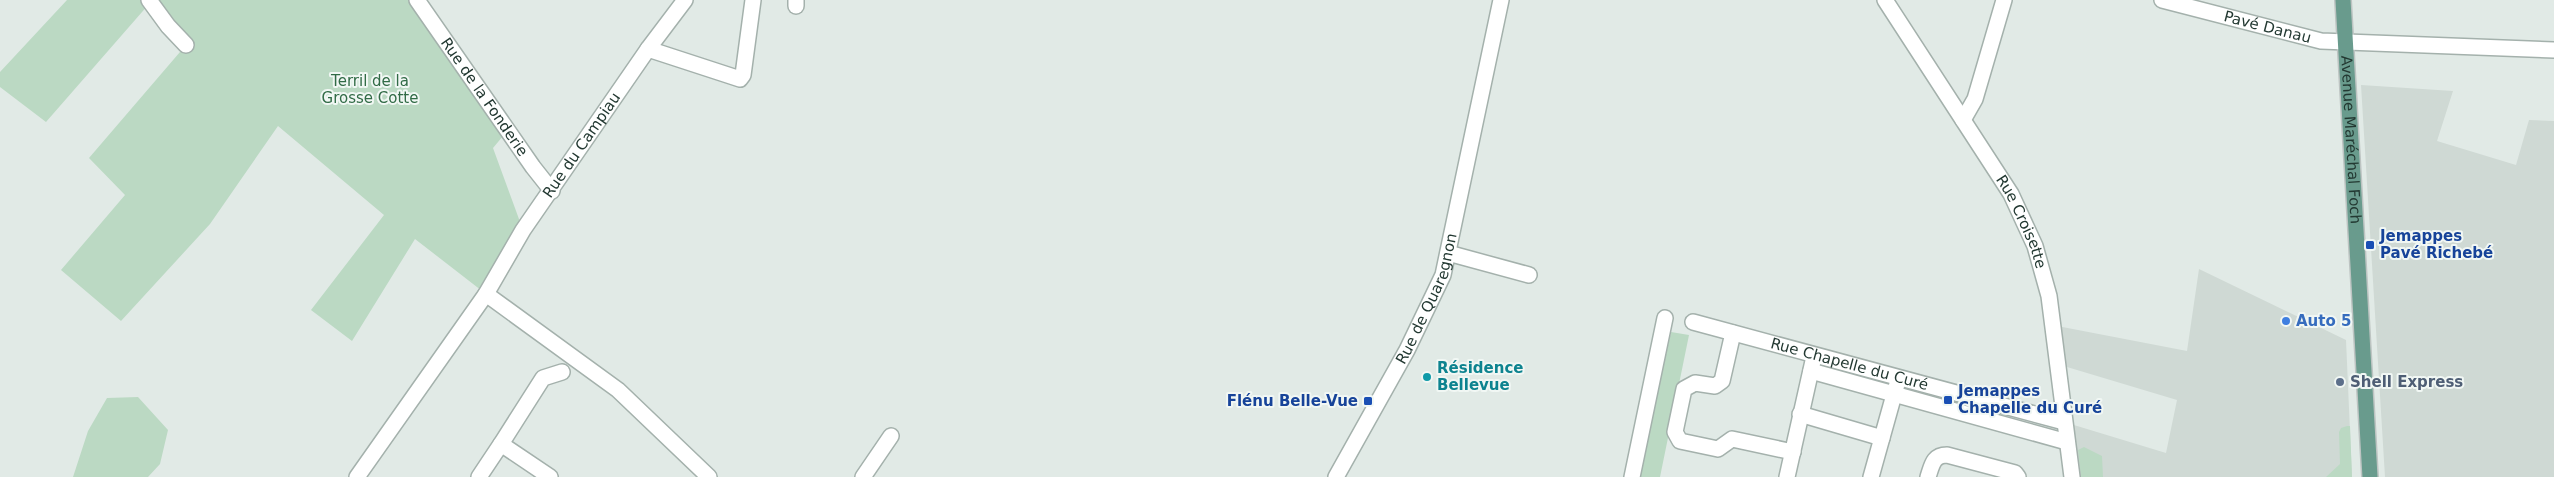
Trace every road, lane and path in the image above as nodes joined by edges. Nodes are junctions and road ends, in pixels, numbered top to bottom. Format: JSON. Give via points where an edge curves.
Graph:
{"nodes":[{"id":1,"x":149,"y":0,"type":"edge"},
{"id":2,"x":417,"y":0,"type":"edge"},
{"id":3,"x":685,"y":0,"type":"edge"},
{"id":4,"x":753,"y":0,"type":"edge"},
{"id":5,"x":1501,"y":0,"type":"edge"},
{"id":6,"x":1885,"y":0,"type":"edge"},
{"id":7,"x":2004,"y":0,"type":"edge"},
{"id":8,"x":2162,"y":0,"type":"edge"},
{"id":9,"x":2343,"y":0,"type":"edge"},
{"id":10,"x":2345,"y":42,"type":"junction"},
{"id":11,"x":186,"y":45,"type":"dead end"},
{"id":12,"x":648,"y":49,"type":"junction"},
{"id":13,"x":2554,"y":50,"type":"edge"},
{"id":14,"x":1964,"y":120,"type":"junction"},
{"id":15,"x":552,"y":190,"type":"junction"},
{"id":16,"x":1448,"y":253,"type":"junction"},
{"id":17,"x":1529,"y":275,"type":"dead end"},
{"id":18,"x":486,"y":294,"type":"junction"},
{"id":19,"x":1665,"y":318,"type":"dead end"},
{"id":20,"x":1693,"y":322,"type":"dead end"},
{"id":21,"x":1734,"y":333,"type":"junction"},
{"id":22,"x":1815,"y":355,"type":"junction"},
{"id":23,"x":1811,"y":371,"type":"junction"},
{"id":24,"x":562,"y":372,"type":"dead end"},
{"id":25,"x":1899,"y":378,"type":"junction"},
{"id":26,"x":1894,"y":394,"type":"junction"},
{"id":27,"x":1800,"y":414,"type":"junction"},
{"id":28,"x":2064,"y":422,"type":"junction"},
{"id":29,"x":891,"y":436,"type":"dead end"},
{"id":30,"x":1882,"y":438,"type":"junction"},
{"id":31,"x":2067,"y":442,"type":"junction"},
{"id":32,"x":501,"y":444,"type":"junction"},
{"id":33,"x":1793,"y":452,"type":"junction"},
{"id":34,"x":357,"y":477,"type":"edge"},
{"id":35,"x":479,"y":477,"type":"edge"},
{"id":36,"x":550,"y":477,"type":"edge"},
{"id":37,"x":709,"y":477,"type":"edge"},
{"id":38,"x":863,"y":477,"type":"edge"},
{"id":39,"x":1336,"y":477,"type":"edge"},
{"id":40,"x":1632,"y":477,"type":"edge"},
{"id":41,"x":1787,"y":477,"type":"edge"},
{"id":42,"x":1871,"y":477,"type":"edge"},
{"id":43,"x":1928,"y":477,"type":"edge"},
{"id":44,"x":2018,"y":477,"type":"edge"},
{"id":45,"x":2072,"y":477,"type":"edge"},
{"id":46,"x":2370,"y":477,"type":"edge"}],
"edges":[{"from":1,"to":11,"type":"street"},
{"from":2,"to":15,"type":"street","name":"Rue de la Fonderie"},
{"from":3,"to":12,"type":"street","name":"Rue du Campiau"},
{"from":4,"to":12,"type":"street","via":[[744,75],[740,79]]},
{"from":5,"to":16,"type":"street","name":"Rue de Quaregnon"},
{"from":6,"to":14,"type":"street","name":"Rue Croisette"},
{"from":7,"to":14,"type":"street","via":[[1975,99]]},
{"from":8,"to":10,"type":"street","name":"Pavé Danau","via":[[2321,42]]},
{"from":9,"to":10,"type":"main road","name":"Avenue Maréchal Foch"},
{"from":10,"to":13,"type":"street","name":"Pavé Danau"},
{"from":10,"to":46,"type":"main road","name":"Avenue Maréchal Foch"},
{"from":12,"to":15,"type":"street","name":"Rue du Campiau"},
{"from":14,"to":28,"type":"street","name":"Rue Croisette","via":[[2011,194],[2035,246],[2049,296]]},
{"from":15,"to":18,"type":"street","name":"Rue du Campiau","via":[[523,230]]},
{"from":16,"to":17,"type":"street"},
{"from":16,"to":39,"type":"street","name":"Rue de Quaregnon","via":[[1428,310],[1387,390]]},
{"from":18,"to":34,"type":"street","name":"Rue du Campiau"},
{"from":18,"to":37,"type":"street","via":[[618,390]]},
{"from":19,"to":40,"type":"street"},
{"from":20,"to":21,"type":"street","name":"Rue Chapelle du Curé"},
{"from":21,"to":22,"type":"street","name":"Rue Chapelle du Curé"},
{"from":21,"to":33,"type":"street","via":[[1722,382],[1715,386],[1696,383],[1684,389],[1676,432],[1680,442],[1718,449],[1732,440]]},
{"from":22,"to":23,"type":"street"},
{"from":22,"to":25,"type":"street","name":"Rue Chapelle du Curé"},
{"from":23,"to":26,"type":"street"},
{"from":23,"to":27,"type":"street"},
{"from":24,"to":32,"type":"street","via":[[543,378]]},
{"from":25,"to":26,"type":"street"},
{"from":25,"to":28,"type":"street","name":"Rue Chapelle du Curé"},
{"from":26,"to":30,"type":"street"},
{"from":26,"to":31,"type":"street"},
{"from":27,"to":30,"type":"street"},
{"from":27,"to":33,"type":"street"},
{"from":28,"to":31,"type":"street","name":"Rue Croisette"},
{"from":29,"to":38,"type":"street"},
{"from":30,"to":42,"type":"street"},
{"from":31,"to":45,"type":"street","name":"Rue Croisette"},
{"from":32,"to":35,"type":"street"},
{"from":32,"to":36,"type":"street"},
{"from":33,"to":41,"type":"street"},
{"from":43,"to":44,"type":"street","via":[[1934,460],[1939,455],[1947,455],[2015,473]]}]}
